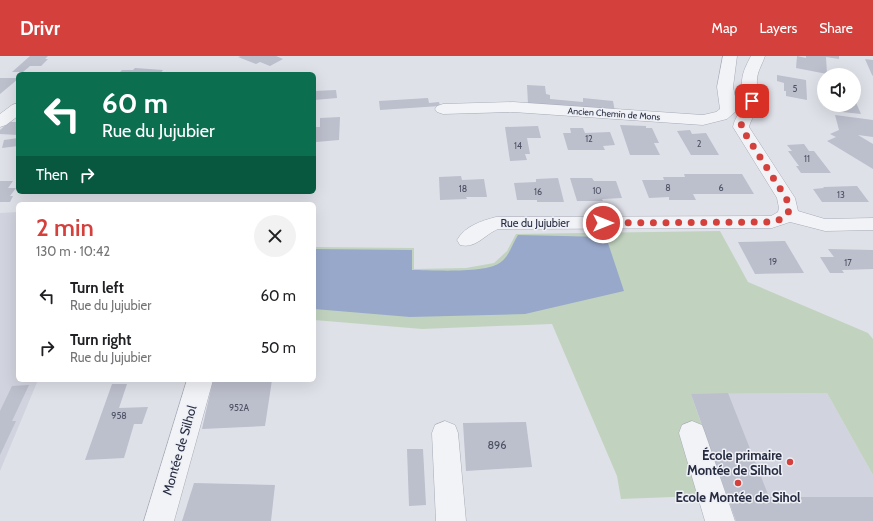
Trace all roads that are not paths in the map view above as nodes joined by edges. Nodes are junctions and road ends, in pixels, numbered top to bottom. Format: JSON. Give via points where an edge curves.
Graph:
{"nodes":[{"id":1,"x":730,"y":56,"type":"edge"},
{"id":2,"x":758,"y":56,"type":"edge"},
{"id":3,"x":443,"y":109,"type":"dead end"},
{"id":4,"x":16,"y":110,"type":"edge"},
{"id":5,"x":0,"y":122,"type":"edge"},
{"id":6,"x":788,"y":215,"type":"junction"},
{"id":7,"x":873,"y":224,"type":"edge"},
{"id":8,"x":467,"y":240,"type":"dead end"},
{"id":9,"x":199,"y":382,"type":"edge"},
{"id":10,"x":445,"y":433,"type":"dead end"},
{"id":11,"x":692,"y":434,"type":"dead end"},
{"id":12,"x":159,"y":521,"type":"edge"},
{"id":13,"x":451,"y":521,"type":"edge"},
{"id":14,"x":720,"y":521,"type":"edge"}],
"edges":[{"from":1,"to":3,"type":"street","name":"Ancien Chemin de Mons","via":[[725,87],[728,111],[722,116],[703,120],[513,107]]},
{"from":2,"to":6,"type":"street","via":[[753,64],[749,88],[752,101],[741,127],[786,198],[790,207]]},
{"from":4,"to":5,"type":"street"},
{"from":6,"to":7,"type":"street","via":[[825,225]]},
{"from":6,"to":8,"type":"street","name":"Rue du Jujubier","via":[[782,220],[772,222],[496,223],[482,228]]},
{"from":9,"to":12,"type":"street","name":"Montée de Silhol"},
{"from":10,"to":13,"type":"street"},
{"from":11,"to":14,"type":"street"}]}
